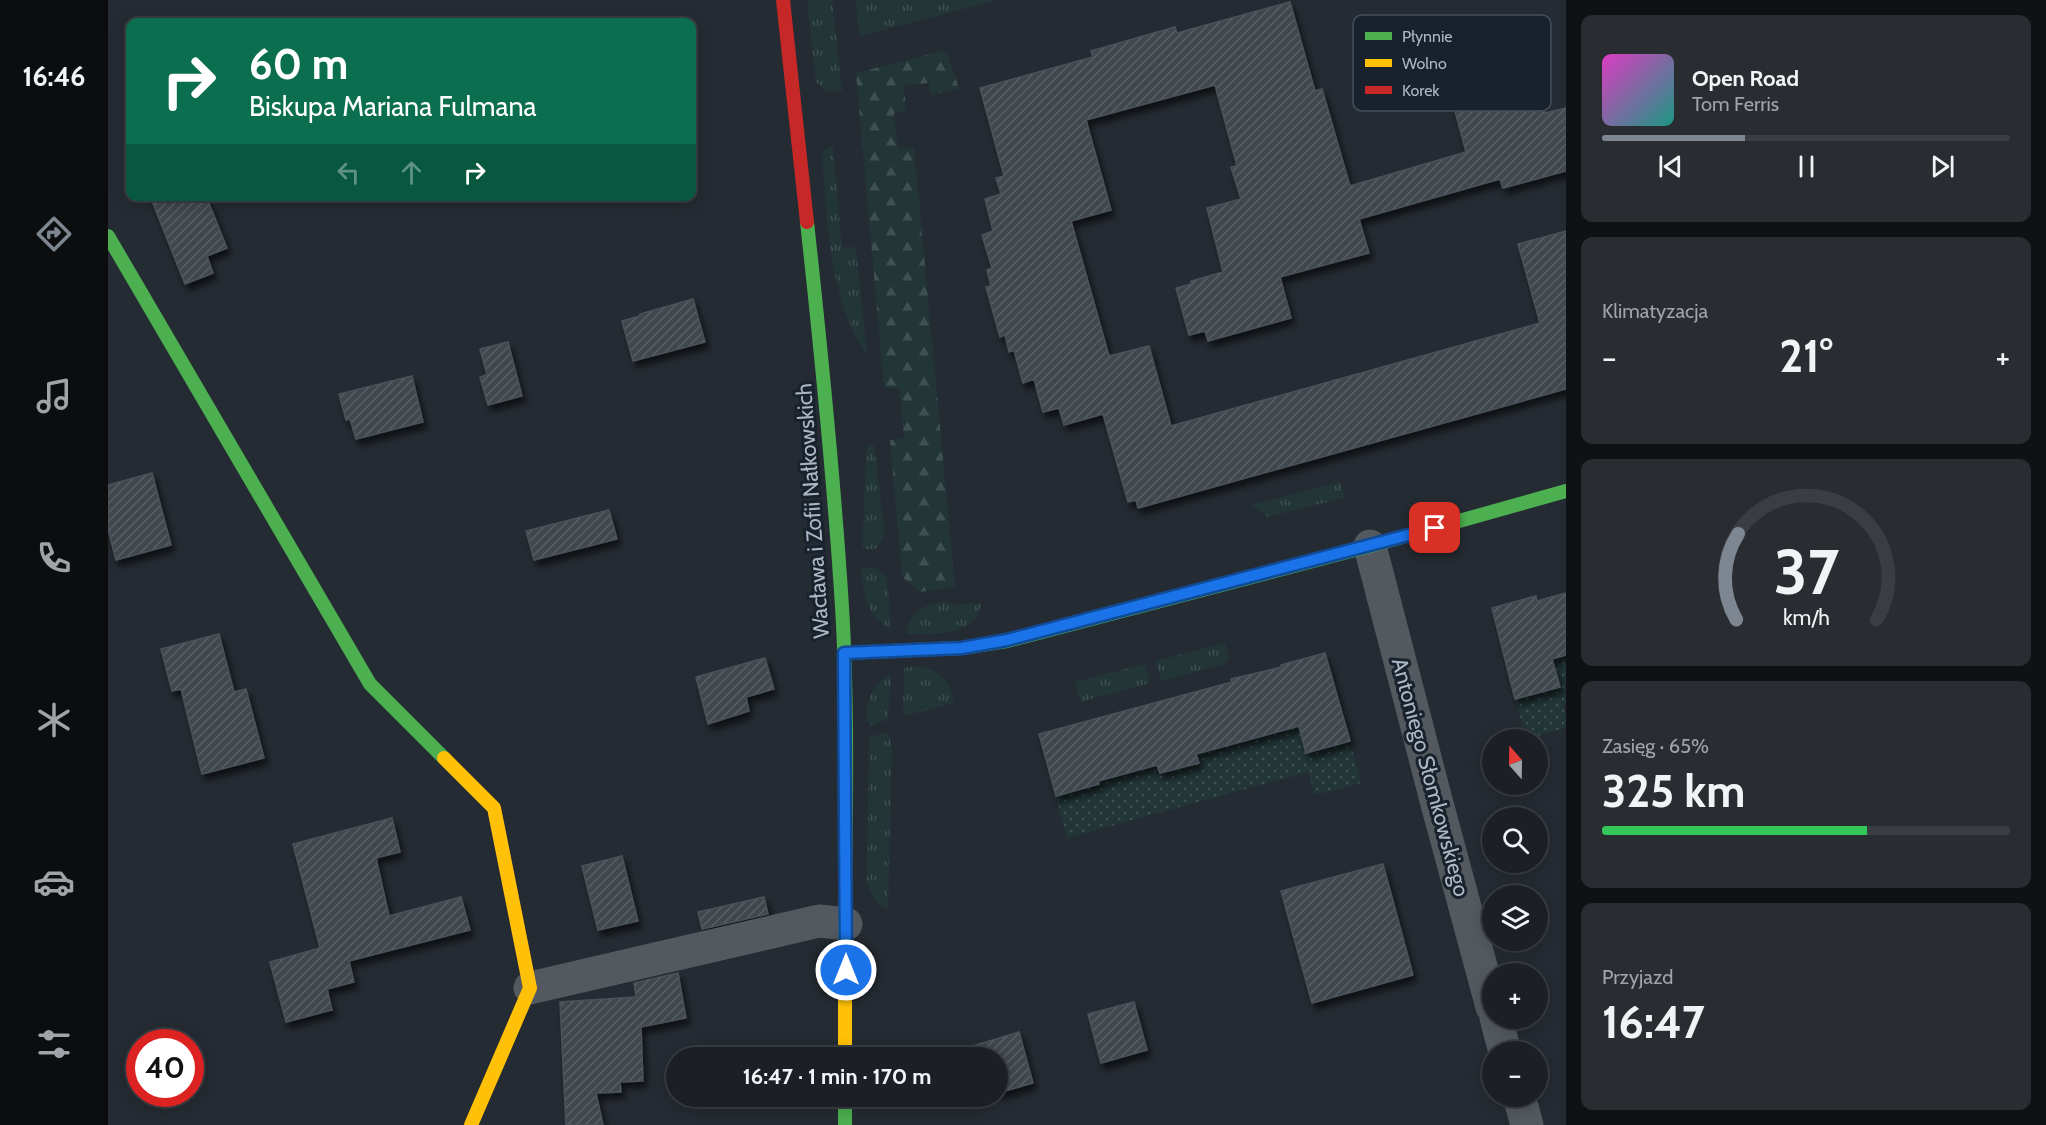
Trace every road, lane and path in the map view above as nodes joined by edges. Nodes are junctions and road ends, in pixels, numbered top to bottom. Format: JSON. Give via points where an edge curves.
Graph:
{"nodes":[{"id":1,"x":783,"y":0,"type":"edge"},
{"id":2,"x":108,"y":236,"type":"edge"},
{"id":3,"x":1566,"y":491,"type":"edge"},
{"id":4,"x":1370,"y":546,"type":"junction"},
{"id":5,"x":844,"y":653,"type":"junction"},
{"id":6,"x":846,"y":924,"type":"junction"},
{"id":7,"x":1482,"y":970,"type":"edge"},
{"id":8,"x":530,"y":988,"type":"junction"},
{"id":9,"x":845,"y":1047,"type":"edge"},
{"id":10,"x":845,"y":1107,"type":"edge"},
{"id":11,"x":1522,"y":1107,"type":"edge"},
{"id":12,"x":471,"y":1125,"type":"edge"},
{"id":13,"x":845,"y":1125,"type":"edge"},
{"id":14,"x":1527,"y":1125,"type":"edge"}],
"edges":[{"from":1,"to":5,"type":"street","name":"Wacława i Zofii Nałkowskich","via":[[822,360]]},
{"from":2,"to":8,"type":"street","via":[[370,684],[494,808]]},
{"from":3,"to":4,"type":"street"},
{"from":4,"to":5,"type":"street","via":[[1007,640],[962,648]]},
{"from":4,"to":7,"type":"street","name":"Antoniego Słomkowskiego"},
{"from":5,"to":6,"type":"street","name":"Wacława i Zofii Nałkowskich"},
{"from":6,"to":8,"type":"street","via":[[819,921]]},
{"from":6,"to":9,"type":"street","name":"Wacława i Zofii Nałkowskich"},
{"from":8,"to":12,"type":"street"},
{"from":10,"to":13,"type":"street"},
{"from":11,"to":14,"type":"street"}]}
